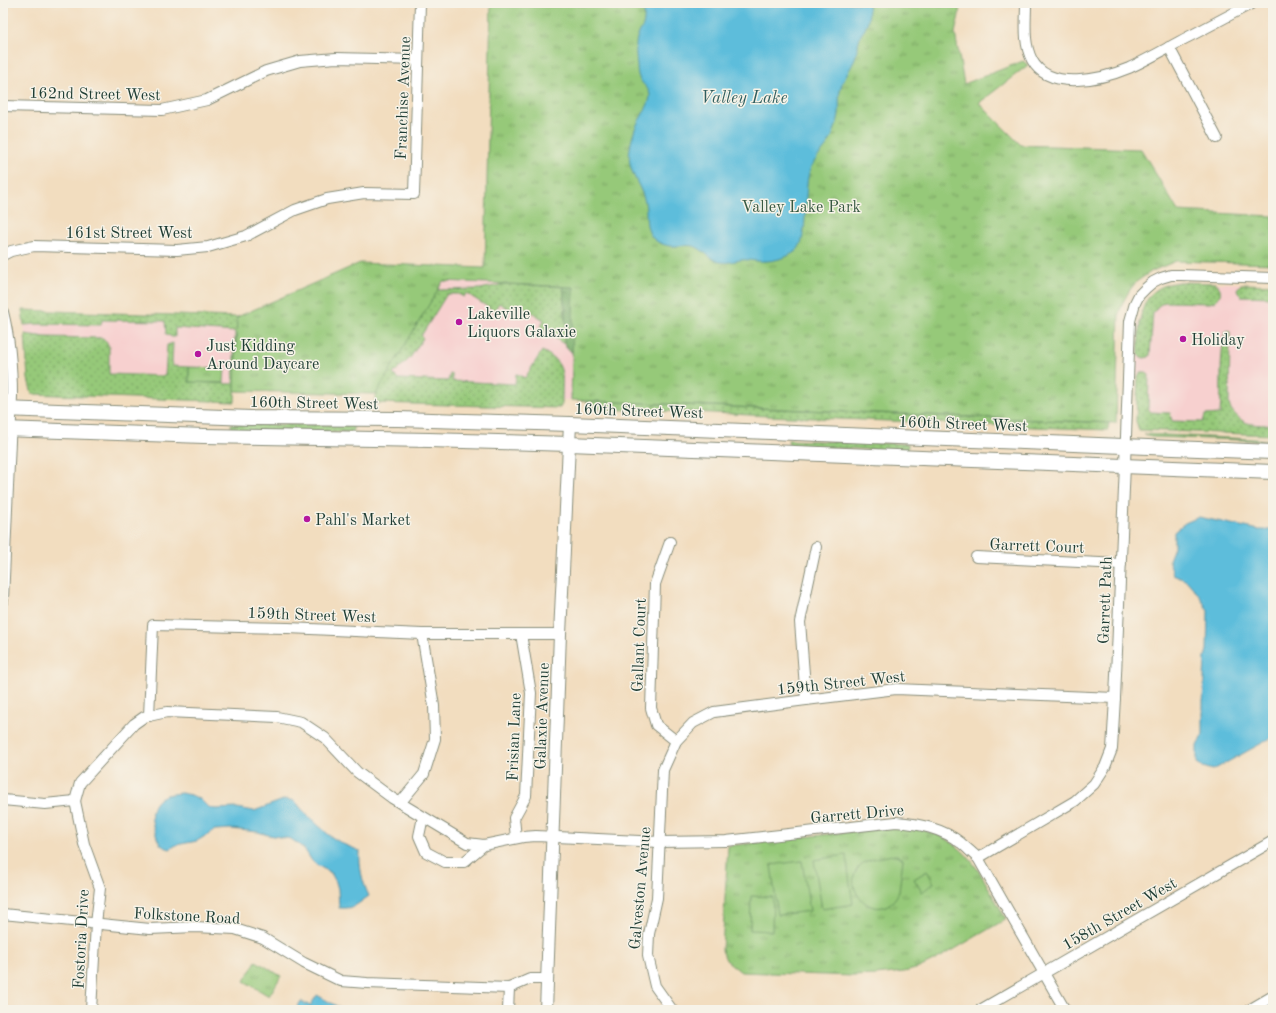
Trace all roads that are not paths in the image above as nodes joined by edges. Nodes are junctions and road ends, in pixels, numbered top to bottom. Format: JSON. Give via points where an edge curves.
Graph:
{"nodes":[{"id":1,"x":420,"y":3,"type":"edge"},
{"id":2,"x":1026,"y":3,"type":"edge"},
{"id":3,"x":1253,"y":3,"type":"edge"},
{"id":4,"x":1169,"y":47,"type":"junction"},
{"id":5,"x":418,"y":60,"type":"junction"},
{"id":6,"x":3,"y":106,"type":"edge"},
{"id":7,"x":1217,"y":138,"type":"dead end"},
{"id":8,"x":414,"y":194,"type":"joint"},
{"id":9,"x":3,"y":255,"type":"edge"},
{"id":10,"x":1273,"y":278,"type":"edge"},
{"id":11,"x":3,"y":312,"type":"edge"},
{"id":12,"x":7,"y":410,"type":"edge"},
{"id":13,"x":570,"y":424,"type":"junction"},
{"id":14,"x":7,"y":430,"type":"edge"},
{"id":15,"x":569,"y":444,"type":"junction"},
{"id":16,"x":1126,"y":446,"type":"junction"},
{"id":17,"x":1273,"y":452,"type":"edge"},
{"id":18,"x":1126,"y":465,"type":"junction"},
{"id":19,"x":1273,"y":472,"type":"edge"},
{"id":20,"x":670,"y":542,"type":"dead end"},
{"id":21,"x":816,"y":547,"type":"dead end"},
{"id":22,"x":976,"y":558,"type":"dead end"},
{"id":23,"x":1121,"y":564,"type":"junction"},
{"id":24,"x":3,"y":600,"type":"edge"},
{"id":25,"x":422,"y":634,"type":"junction"},
{"id":26,"x":521,"y":634,"type":"junction"},
{"id":27,"x":560,"y":634,"type":"junction"},
{"id":28,"x":1116,"y":698,"type":"junction"},
{"id":29,"x":806,"y":700,"type":"junction"},
{"id":30,"x":149,"y":716,"type":"junction"},
{"id":31,"x":676,"y":741,"type":"junction"},
{"id":32,"x":3,"y":800,"type":"edge"},
{"id":33,"x":75,"y":801,"type":"junction"},
{"id":34,"x":400,"y":803,"type":"junction"},
{"id":35,"x":423,"y":817,"type":"junction"},
{"id":36,"x":553,"y":837,"type":"junction"},
{"id":37,"x":516,"y":838,"type":"junction"},
{"id":38,"x":1273,"y":841,"type":"edge"},
{"id":39,"x":660,"y":842,"type":"junction"},
{"id":40,"x":484,"y":845,"type":"junction"},
{"id":41,"x":978,"y":858,"type":"junction"},
{"id":42,"x":3,"y":914,"type":"edge"},
{"id":43,"x":96,"y":924,"type":"junction"},
{"id":44,"x":1044,"y":973,"type":"junction"},
{"id":45,"x":547,"y":979,"type":"junction"},
{"id":46,"x":509,"y":988,"type":"junction"},
{"id":47,"x":1273,"y":996,"type":"edge"},
{"id":48,"x":91,"y":1010,"type":"edge"},
{"id":49,"x":508,"y":1010,"type":"edge"},
{"id":50,"x":546,"y":1010,"type":"edge"},
{"id":51,"x":672,"y":1010,"type":"edge"},
{"id":52,"x":980,"y":1010,"type":"edge"},
{"id":53,"x":1065,"y":1010,"type":"edge"},
{"id":54,"x":1250,"y":1010,"type":"edge"}],
"edges":[{"from":1,"to":5,"type":"street","name":"Franchise Avenue"},
{"from":2,"to":4,"type":"street","via":[[1026,38],[1032,60],[1040,70],[1061,80],[1098,77],[1128,68]]},
{"from":3,"to":4,"type":"street"},
{"from":4,"to":7,"type":"street"},
{"from":5,"to":6,"type":"street","name":"162nd Street West","via":[[336,58],[300,61],[266,71],[207,100],[162,110]]},
{"from":5,"to":8,"type":"street","name":"Franchise Avenue"},
{"from":8,"to":9,"type":"street","name":"161st Street West","via":[[364,193],[327,199],[295,210],[246,236],[208,247],[177,250],[34,246]]},
{"from":10,"to":16,"type":"street","name":"Garrett Path","via":[[1175,275],[1153,282],[1139,295],[1134,303],[1130,321]]},
{"from":11,"to":12,"type":"street","via":[[12,366]]},
{"from":12,"to":13,"type":"main road","name":"160th Street West"},
{"from":12,"to":14,"type":"street"},
{"from":13,"to":15,"type":"street","name":"Galaxie Avenue"},
{"from":13,"to":16,"type":"main road","name":"160th Street West"},
{"from":14,"to":15,"type":"main road"},
{"from":14,"to":24,"type":"street"},
{"from":15,"to":18,"type":"main road"},
{"from":15,"to":27,"type":"street","name":"Galaxie Avenue"},
{"from":16,"to":17,"type":"main road","name":"160th Street West"},
{"from":16,"to":18,"type":"street","name":"Garrett Path"},
{"from":18,"to":19,"type":"main road"},
{"from":18,"to":23,"type":"street","name":"Garrett Path"},
{"from":20,"to":31,"type":"street","name":"Gallant Court","via":[[655,584],[651,708],[656,725]]},
{"from":21,"to":29,"type":"street","via":[[800,622]]},
{"from":22,"to":23,"type":"street","name":"Garrett Court"},
{"from":23,"to":28,"type":"street","name":"Garrett Path"},
{"from":25,"to":26,"type":"street","name":"159th Street West"},
{"from":25,"to":30,"type":"street","name":"159th Street West","via":[[153,625]]},
{"from":25,"to":34,"type":"street","via":[[434,706],[435,739],[424,774]]},
{"from":26,"to":27,"type":"street","name":"159th Street West"},
{"from":26,"to":37,"type":"street","name":"Frisian Lane","via":[[531,694],[526,796],[514,818]]},
{"from":27,"to":36,"type":"street","name":"Galaxie Avenue"},
{"from":28,"to":29,"type":"street","name":"159th Street West","via":[[896,689]]},
{"from":28,"to":41,"type":"street","name":"Garrett Path","via":[[1112,749],[1105,767],[1094,784],[1075,801]]},
{"from":29,"to":31,"type":"street","name":"159th Street West","via":[[714,712],[693,723]]},
{"from":30,"to":33,"type":"street","via":[[134,724],[80,782]]},
{"from":30,"to":34,"type":"street","via":[[168,712],[277,717],[301,722],[325,738],[357,772]]},
{"from":31,"to":39,"type":"street","name":"Galveston Avenue","via":[[663,770]]},
{"from":32,"to":33,"type":"street","via":[[45,804]]},
{"from":33,"to":43,"type":"street","name":"Fostoria Drive","via":[[84,844],[100,888]]},
{"from":34,"to":35,"type":"street"},
{"from":35,"to":40,"type":"street","via":[[467,843]]},
{"from":35,"to":40,"type":"street","via":[[419,836],[426,852],[445,862],[464,862]]},
{"from":36,"to":37,"type":"street"},
{"from":36,"to":39,"type":"street","name":"Garrett Drive"},
{"from":36,"to":45,"type":"street","name":"Galaxie Avenue"},
{"from":37,"to":40,"type":"street"},
{"from":38,"to":44,"type":"street","name":"158th Street West"},
{"from":39,"to":41,"type":"street","name":"Garrett Drive","via":[[726,841],[896,822],[920,825],[942,832],[961,842]]},
{"from":39,"to":51,"type":"street","name":"Galveston Avenue","via":[[657,898],[649,934],[648,956],[655,986]]},
{"from":41,"to":44,"type":"street","name":"Garrett Drive"},
{"from":42,"to":43,"type":"street","name":"Folkstone Road"},
{"from":43,"to":46,"type":"street","name":"Folkstone Road","via":[[150,929],[236,929],[263,938],[304,963],[341,981]]},
{"from":43,"to":48,"type":"street","name":"Fostoria Drive"},
{"from":44,"to":52,"type":"street","name":"158th Street West"},
{"from":44,"to":53,"type":"street","name":"Garrett Drive"},
{"from":45,"to":46,"type":"street","name":"Folkstone Road","via":[[530,979]]},
{"from":45,"to":50,"type":"street","name":"Galaxie Avenue"},
{"from":46,"to":49,"type":"street"},
{"from":47,"to":54,"type":"street"}]}
